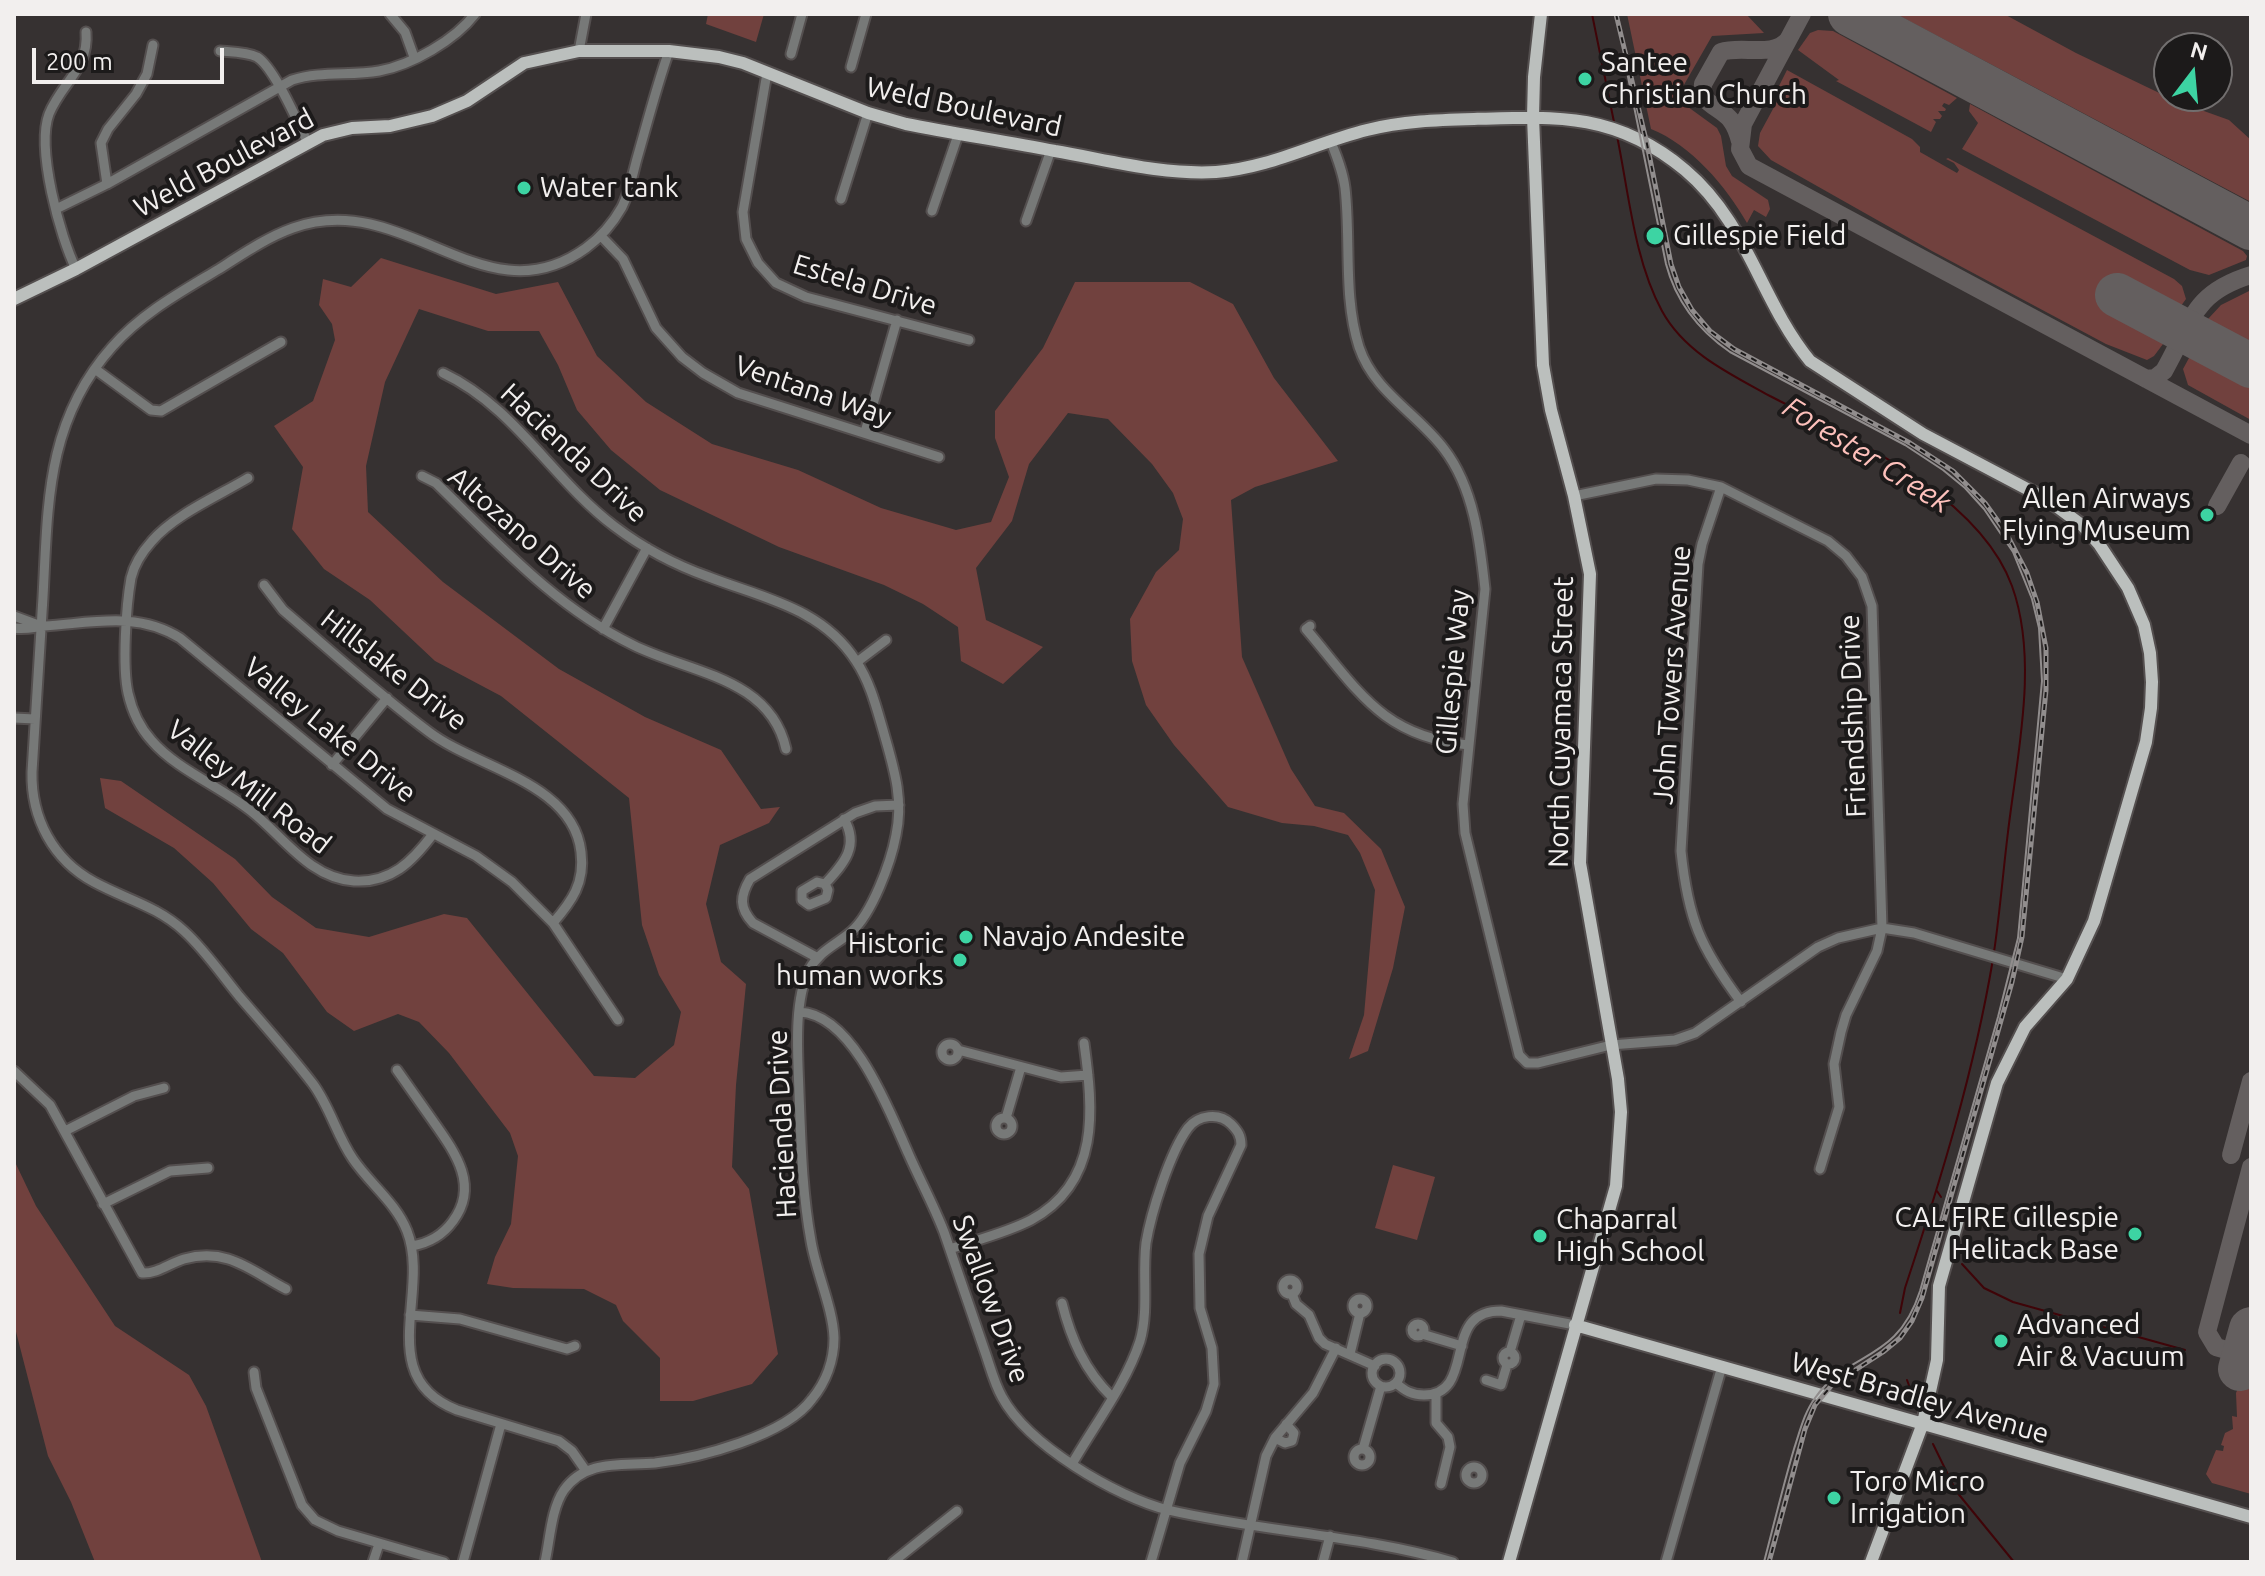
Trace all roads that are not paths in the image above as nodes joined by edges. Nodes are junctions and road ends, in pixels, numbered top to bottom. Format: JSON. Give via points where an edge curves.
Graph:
{"nodes":[{"id":1,"x":390,"y":14,"type":"edge"},
{"id":2,"x":475,"y":14,"type":"edge"},
{"id":3,"x":586,"y":14,"type":"edge"},
{"id":4,"x":802,"y":14,"type":"edge"},
{"id":5,"x":866,"y":14,"type":"edge"},
{"id":6,"x":1541,"y":14,"type":"edge"},
{"id":7,"x":86,"y":32,"type":"dead end"},
{"id":8,"x":153,"y":45,"type":"dead end"},
{"id":9,"x":220,"y":51,"type":"dead end"},
{"id":10,"x":579,"y":51,"type":"junction"},
{"id":11,"x":669,"y":51,"type":"junction"},
{"id":12,"x":791,"y":54,"type":"dead end"},
{"id":13,"x":414,"y":57,"type":"junction"},
{"id":14,"x":851,"y":67,"type":"dead end"},
{"id":15,"x":767,"y":73,"type":"junction"},
{"id":16,"x":278,"y":87,"type":"junction"},
{"id":17,"x":868,"y":113,"type":"junction"},
{"id":18,"x":1533,"y":117,"type":"junction"},
{"id":19,"x":958,"y":135,"type":"junction"},
{"id":20,"x":1331,"y":142,"type":"junction"},
{"id":21,"x":308,"y":143,"type":"junction"},
{"id":22,"x":1051,"y":150,"type":"junction"},
{"id":23,"x":107,"y":184,"type":"junction"},
{"id":24,"x":841,"y":199,"type":"dead end"},
{"id":25,"x":56,"y":209,"type":"junction"},
{"id":26,"x":932,"y":211,"type":"dead end"},
{"id":27,"x":1026,"y":221,"type":"dead end"},
{"id":28,"x":601,"y":236,"type":"junction"},
{"id":29,"x":76,"y":269,"type":"junction"},
{"id":30,"x":14,"y":299,"type":"edge"},
{"id":31,"x":897,"y":320,"type":"junction"},
{"id":32,"x":969,"y":340,"type":"dead end"},
{"id":33,"x":281,"y":342,"type":"dead end"},
{"id":34,"x":95,"y":369,"type":"junction"},
{"id":35,"x":443,"y":373,"type":"dead end"},
{"id":36,"x":865,"y":432,"type":"junction"},
{"id":37,"x":939,"y":457,"type":"dead end"},
{"id":38,"x":422,"y":476,"type":"dead end"},
{"id":39,"x":248,"y":478,"type":"dead end"},
{"id":40,"x":1721,"y":487,"type":"junction"},
{"id":41,"x":1574,"y":496,"type":"junction"},
{"id":42,"x":647,"y":548,"type":"junction"},
{"id":43,"x":264,"y":585,"type":"dead end"},
{"id":44,"x":14,"y":616,"type":"edge"},
{"id":45,"x":127,"y":620,"type":"junction"},
{"id":46,"x":41,"y":626,"type":"junction"},
{"id":47,"x":1310,"y":626,"type":"dead end"},
{"id":48,"x":14,"y":628,"type":"edge"},
{"id":49,"x":603,"y":629,"type":"junction"},
{"id":50,"x":886,"y":640,"type":"dead end"},
{"id":51,"x":857,"y":662,"type":"junction"},
{"id":52,"x":387,"y":698,"type":"junction"},
{"id":53,"x":14,"y":718,"type":"edge"},
{"id":54,"x":35,"y":719,"type":"junction"},
{"id":55,"x":1469,"y":745,"type":"junction"},
{"id":56,"x":786,"y":749,"type":"dead end"},
{"id":57,"x":332,"y":765,"type":"junction"},
{"id":58,"x":899,"y":805,"type":"junction"},
{"id":59,"x":844,"y":819,"type":"junction"},
{"id":60,"x":433,"y":834,"type":"junction"},
{"id":61,"x":825,"y":884,"type":"dead end"},
{"id":62,"x":553,"y":923,"type":"junction"},
{"id":63,"x":1882,"y":928,"type":"junction"},
{"id":64,"x":818,"y":958,"type":"junction"},
{"id":65,"x":2067,"y":979,"type":"junction"},
{"id":66,"x":1741,"y":1002,"type":"junction"},
{"id":67,"x":800,"y":1012,"type":"junction"},
{"id":68,"x":618,"y":1020,"type":"dead end"},
{"id":69,"x":1084,"y":1043,"type":"dead end"},
{"id":70,"x":1611,"y":1045,"type":"junction"},
{"id":71,"x":958,"y":1050,"type":"dead end"},
{"id":72,"x":1021,"y":1067,"type":"junction"},
{"id":73,"x":397,"y":1070,"type":"dead end"},
{"id":74,"x":14,"y":1071,"type":"edge"},
{"id":75,"x":1088,"y":1075,"type":"junction"},
{"id":76,"x":164,"y":1088,"type":"dead end"},
{"id":77,"x":1006,"y":1118,"type":"dead end"},
{"id":78,"x":65,"y":1131,"type":"junction"},
{"id":79,"x":208,"y":1168,"type":"dead end"},
{"id":80,"x":1820,"y":1169,"type":"dead end"},
{"id":81,"x":103,"y":1204,"type":"junction"},
{"id":82,"x":412,"y":1246,"type":"junction"},
{"id":83,"x":950,"y":1249,"type":"junction"},
{"id":84,"x":286,"y":1289,"type":"dead end"},
{"id":85,"x":1292,"y":1294,"type":"dead end"},
{"id":86,"x":1062,"y":1303,"type":"dead end"},
{"id":87,"x":1360,"y":1313,"type":"dead end"},
{"id":88,"x":410,"y":1315,"type":"junction"},
{"id":89,"x":1521,"y":1315,"type":"junction"},
{"id":90,"x":1575,"y":1325,"type":"junction"},
{"id":91,"x":1422,"y":1334,"type":"dead end"},
{"id":92,"x":575,"y":1346,"type":"dead end"},
{"id":93,"x":1462,"y":1346,"type":"junction"},
{"id":94,"x":1336,"y":1348,"type":"junction"},
{"id":95,"x":1350,"y":1354,"type":"junction"},
{"id":96,"x":1375,"y":1366,"type":"junction"},
{"id":97,"x":1722,"y":1366,"type":"junction"},
{"id":98,"x":254,"y":1372,"type":"dead end"},
{"id":99,"x":1486,"y":1380,"type":"dead end"},
{"id":100,"x":1396,"y":1383,"type":"junction"},
{"id":101,"x":1381,"y":1386,"type":"junction"},
{"id":102,"x":1436,"y":1393,"type":"junction"},
{"id":103,"x":1112,"y":1397,"type":"junction"},
{"id":104,"x":1923,"y":1423,"type":"junction"},
{"id":105,"x":501,"y":1424,"type":"junction"},
{"id":106,"x":1286,"y":1424,"type":"junction"},
{"id":107,"x":1275,"y":1438,"type":"junction"},
{"id":108,"x":1363,"y":1449,"type":"dead end"},
{"id":109,"x":1072,"y":1464,"type":"junction"},
{"id":110,"x":1446,"y":1468,"type":"junction"},
{"id":111,"x":586,"y":1471,"type":"junction"},
{"id":112,"x":1465,"y":1473,"type":"dead end"},
{"id":113,"x":1441,"y":1484,"type":"dead end"},
{"id":114,"x":1168,"y":1510,"type":"junction"},
{"id":115,"x":957,"y":1511,"type":"dead end"},
{"id":116,"x":2251,"y":1517,"type":"edge"},
{"id":117,"x":1252,"y":1524,"type":"junction"},
{"id":118,"x":1330,"y":1536,"type":"junction"},
{"id":119,"x":379,"y":1544,"type":"junction"},
{"id":120,"x":1407,"y":1550,"type":"junction"},
{"id":121,"x":1449,"y":1561,"type":"edge"},
{"id":122,"x":373,"y":1562,"type":"edge"},
{"id":123,"x":444,"y":1562,"type":"edge"},
{"id":124,"x":463,"y":1562,"type":"edge"},
{"id":125,"x":545,"y":1562,"type":"edge"},
{"id":126,"x":893,"y":1562,"type":"edge"},
{"id":127,"x":1151,"y":1562,"type":"edge"},
{"id":128,"x":1242,"y":1562,"type":"edge"},
{"id":129,"x":1323,"y":1562,"type":"edge"},
{"id":130,"x":1404,"y":1562,"type":"edge"},
{"id":131,"x":1509,"y":1562,"type":"edge"},
{"id":132,"x":1666,"y":1562,"type":"edge"},
{"id":133,"x":1871,"y":1562,"type":"edge"}],
"edges":[{"from":1,"to":13,"type":"street","via":[[405,32]]},
{"from":2,"to":13,"type":"street","via":[[448,41]]},
{"from":3,"to":10,"type":"street"},
{"from":4,"to":12,"type":"street"},
{"from":5,"to":14,"type":"street"},
{"from":6,"to":18,"type":"main road","name":"North Cuyamaca Street"},
{"from":7,"to":25,"type":"street","via":[[86,55],[50,111],[44,133]]},
{"from":8,"to":23,"type":"street","via":[[147,74],[101,143]]},
{"from":9,"to":16,"type":"street","via":[[254,55],[274,74]]},
{"from":10,"to":11,"type":"main road","name":"Weld Boulevard"},
{"from":10,"to":21,"type":"main road","name":"Weld Boulevard","via":[[524,63],[467,101],[432,116],[352,128]]},
{"from":11,"to":15,"type":"main road","name":"Weld Boulevard","via":[[719,57]]},
{"from":11,"to":28,"type":"street","via":[[627,195]]},
{"from":13,"to":16,"type":"street","via":[[380,71],[311,75]]},
{"from":15,"to":17,"type":"main road","name":"Weld Boulevard"},
{"from":15,"to":31,"type":"street","name":"Estela Drive","via":[[743,212],[753,255],[769,277],[792,291]]},
{"from":16,"to":21,"type":"street"},
{"from":16,"to":23,"type":"street"},
{"from":17,"to":19,"type":"main road","name":"Weld Boulevard"},
{"from":17,"to":24,"type":"street"},
{"from":18,"to":20,"type":"main road","name":"Weld Boulevard","via":[[1400,123]]},
{"from":18,"to":41,"type":"main road","name":"North Cuyamaca Street","via":[[1543,365]]},
{"from":18,"to":65,"type":"main road","name":"Weld Boulevard","via":[[1599,125],[1636,139],[1685,170],[1736,228],[1774,307],[1810,361],[1923,434],[2058,507],[2099,544],[2128,588],[2150,653],[2146,742],[2094,921]]},
{"from":19,"to":22,"type":"main road","name":"Weld Boulevard"},
{"from":19,"to":26,"type":"street"},
{"from":20,"to":22,"type":"main road","name":"Weld Boulevard","via":[[1283,160],[1215,172],[1152,169]]},
{"from":20,"to":55,"type":"street","name":"Gillespie Way","via":[[1345,189],[1352,313],[1360,351],[1385,391],[1443,447],[1469,496],[1485,589]]},
{"from":21,"to":29,"type":"main road","name":"Weld Boulevard"},
{"from":22,"to":27,"type":"street"},
{"from":23,"to":25,"type":"street"},
{"from":25,"to":29,"type":"street"},
{"from":28,"to":34,"type":"street","via":[[555,264],[513,271],[480,266],[370,224],[333,220],[301,225],[273,235],[151,310]]},
{"from":28,"to":36,"type":"street","name":"Ventana Way","via":[[623,259],[656,328],[692,365],[738,393]]},
{"from":29,"to":30,"type":"main road","name":"Weld Boulevard"},
{"from":31,"to":32,"type":"street","name":"Estela Drive"},
{"from":31,"to":36,"type":"street"},
{"from":33,"to":34,"type":"street","via":[[161,411],[151,410]]},
{"from":34,"to":46,"type":"street","via":[[68,418],[52,472]]},
{"from":35,"to":42,"type":"street","name":"Hacienda Drive","via":[[507,417],[577,494]]},
{"from":36,"to":37,"type":"street","name":"Ventana Way"},
{"from":38,"to":49,"type":"street","name":"Altozano Drive","via":[[436,483],[547,590]]},
{"from":39,"to":45,"type":"street","name":"Valley Mill Road","via":[[166,527],[152,541],[131,577]]},
{"from":40,"to":41,"type":"street","via":[[1656,479]]},
{"from":40,"to":63,"type":"street","name":"Friendship Drive","via":[[1828,541],[1846,556],[1868,592]]},
{"from":40,"to":66,"type":"street","name":"John Towers Avenue","via":[[1698,564],[1681,851],[1685,890],[1700,938]]},
{"from":41,"to":70,"type":"main road","name":"North Cuyamaca Street","via":[[1590,574],[1580,863]]},
{"from":42,"to":49,"type":"street"},
{"from":42,"to":51,"type":"street","name":"Hacienda Drive","via":[[808,615]]},
{"from":43,"to":52,"type":"street","name":"Hillslake Drive","via":[[283,610]]},
{"from":44,"to":46,"type":"street","name":"Valley Lake Drive"},
{"from":45,"to":46,"type":"street","name":"Valley Lake Drive"},
{"from":45,"to":57,"type":"street","name":"Valley Lake Drive","via":[[158,627],[187,642]]},
{"from":45,"to":60,"type":"street","name":"Valley Mill Road","via":[[127,685],[145,733],[167,756],[259,817],[321,872],[355,881],[387,876],[409,864]]},
{"from":46,"to":48,"type":"street","name":"Valley Lake Drive"},
{"from":46,"to":54,"type":"street"},
{"from":47,"to":55,"type":"street","via":[[1306,629],[1377,712],[1414,733]]},
{"from":49,"to":56,"type":"street","name":"Altozano Drive","via":[[650,654],[750,693],[774,718]]},
{"from":50,"to":51,"type":"street"},
{"from":51,"to":58,"type":"street","name":"Hacienda Drive","via":[[894,765]]},
{"from":52,"to":57,"type":"street"},
{"from":52,"to":62,"type":"street","name":"Hillslake Drive","via":[[431,734],[558,805],[573,822],[581,851],[580,882]]},
{"from":53,"to":54,"type":"street"},
{"from":54,"to":82,"type":"street","via":[[33,793],[40,823],[56,849],[85,877],[151,907],[189,935],[315,1086],[351,1156],[397,1211]]},
{"from":55,"to":70,"type":"street","name":"Gillespie Way","via":[[1465,833],[1516,1050],[1527,1063],[1538,1063]]},
{"from":57,"to":60,"type":"street","name":"Valley Lake Drive","via":[[387,809]]},
{"from":58,"to":59,"type":"street","via":[[868,807]]},
{"from":58,"to":64,"type":"street","name":"Hacienda Drive","via":[[892,855],[858,926]]},
{"from":59,"to":61,"type":"street","via":[[850,850]]},
{"from":59,"to":64,"type":"street","via":[[750,879],[742,893],[741,903],[753,923]]},
{"from":60,"to":62,"type":"street","name":"Valley Lake Drive","via":[[501,873]]},
{"from":62,"to":68,"type":"street","name":"Valley Lake Drive"},
{"from":63,"to":65,"type":"street"},
{"from":63,"to":66,"type":"street","via":[[1823,944]]},
{"from":63,"to":80,"type":"street","name":"Friendship Drive","via":[[1841,1032],[1834,1064],[1839,1107]]},
{"from":64,"to":67,"type":"street","name":"Hacienda Drive","via":[[807,974]]},
{"from":65,"to":104,"type":"main road","name":"Weld Boulevard","via":[[2025,1027],[1997,1083],[1939,1286],[1937,1360]]},
{"from":66,"to":70,"type":"street","via":[[1675,1040]]},
{"from":67,"to":83,"type":"street","name":"Swallow Drive","via":[[834,1028],[859,1055]]},
{"from":67,"to":111,"type":"street","name":"Hacienda Drive","via":[[804,1198],[834,1332],[824,1381],[801,1412],[777,1429],[698,1456],[600,1465]]},
{"from":69,"to":75,"type":"street"},
{"from":70,"to":90,"type":"main road","name":"North Cuyamaca Street","via":[[1621,1112],[1616,1186]]},
{"from":71,"to":72,"type":"street"},
{"from":72,"to":75,"type":"street","via":[[1071,1078]]},
{"from":72,"to":77,"type":"street"},
{"from":73,"to":82,"type":"street","via":[[457,1155],[464,1177],[464,1199],[450,1225],[433,1239]]},
{"from":74,"to":78,"type":"street","via":[[43,1095]]},
{"from":75,"to":83,"type":"street","via":[[1087,1146],[1063,1193],[1034,1218]]},
{"from":76,"to":78,"type":"street","via":[[134,1096]]},
{"from":78,"to":81,"type":"street"},
{"from":79,"to":81,"type":"street","via":[[170,1171]]},
{"from":81,"to":84,"type":"street","via":[[142,1273],[181,1260],[216,1257],[251,1267]]},
{"from":82,"to":88,"type":"street"},
{"from":83,"to":109,"type":"street","name":"Swallow Drive","via":[[1001,1395],[1034,1437]]},
{"from":85,"to":94,"type":"street","via":[[1319,1338]]},
{"from":86,"to":103,"type":"street","via":[[1069,1333]]},
{"from":87,"to":95,"type":"street"},
{"from":88,"to":92,"type":"street","via":[[460,1319],[567,1349]]},
{"from":88,"to":105,"type":"street","via":[[410,1356],[423,1386],[449,1407]]},
{"from":89,"to":90,"type":"street"},
{"from":89,"to":93,"type":"street","via":[[1501,1311],[1480,1316]]},
{"from":89,"to":99,"type":"street","via":[[1510,1352],[1515,1360],[1507,1365],[1501,1385]]},
{"from":90,"to":97,"type":"main road","name":"West Bradley Avenue"},
{"from":90,"to":131,"type":"main road","name":"North Cuyamaca Street"},
{"from":91,"to":93,"type":"street"},
{"from":93,"to":102,"type":"street","via":[[1453,1379]]},
{"from":94,"to":95,"type":"street"},
{"from":94,"to":106,"type":"street","via":[[1313,1393]]},
{"from":95,"to":96,"type":"street"},
{"from":96,"to":100,"type":"street","via":[[1394,1362],[1400,1370]]},
{"from":96,"to":101,"type":"street","via":[[1373,1378]]},
{"from":97,"to":104,"type":"main road","name":"West Bradley Avenue"},
{"from":97,"to":132,"type":"street"},
{"from":98,"to":119,"type":"street","via":[[302,1505],[324,1525]]},
{"from":100,"to":101,"type":"street"},
{"from":100,"to":102,"type":"street","via":[[1411,1394]]},
{"from":101,"to":108,"type":"street"},
{"from":102,"to":110,"type":"street","via":[[1436,1423],[1450,1447]]},
{"from":103,"to":109,"type":"street"},
{"from":103,"to":114,"type":"street","via":[[1142,1336],[1149,1230],[1160,1192],[1187,1130],[1205,1117],[1225,1119],[1240,1135],[1241,1150],[1208,1216],[1199,1254],[1200,1308],[1212,1348],[1214,1384],[1180,1463]]},
{"from":104,"to":116,"type":"main road","name":"West Bradley Avenue"},
{"from":104,"to":133,"type":"main road","name":"Weld Boulevard"},
{"from":105,"to":111,"type":"street","via":[[563,1443]]},
{"from":105,"to":124,"type":"street"},
{"from":106,"to":107,"type":"street"},
{"from":106,"to":107,"type":"street","via":[[1294,1433],[1292,1441]]},
{"from":107,"to":117,"type":"street","via":[[1266,1456]]},
{"from":109,"to":114,"type":"street","name":"Swallow Drive"},
{"from":110,"to":112,"type":"street"},
{"from":110,"to":113,"type":"street"},
{"from":111,"to":125,"type":"street","via":[[557,1503]]},
{"from":114,"to":117,"type":"street","name":"Swallow Drive"},
{"from":114,"to":127,"type":"street"},
{"from":115,"to":126,"type":"street"},
{"from":117,"to":118,"type":"street","name":"Swallow Drive"},
{"from":117,"to":128,"type":"street"},
{"from":118,"to":120,"type":"street","name":"Swallow Drive"},
{"from":118,"to":129,"type":"street"},
{"from":119,"to":122,"type":"street"},
{"from":119,"to":123,"type":"street"},
{"from":120,"to":121,"type":"street","name":"Swallow Drive"},
{"from":120,"to":130,"type":"street"}]}
